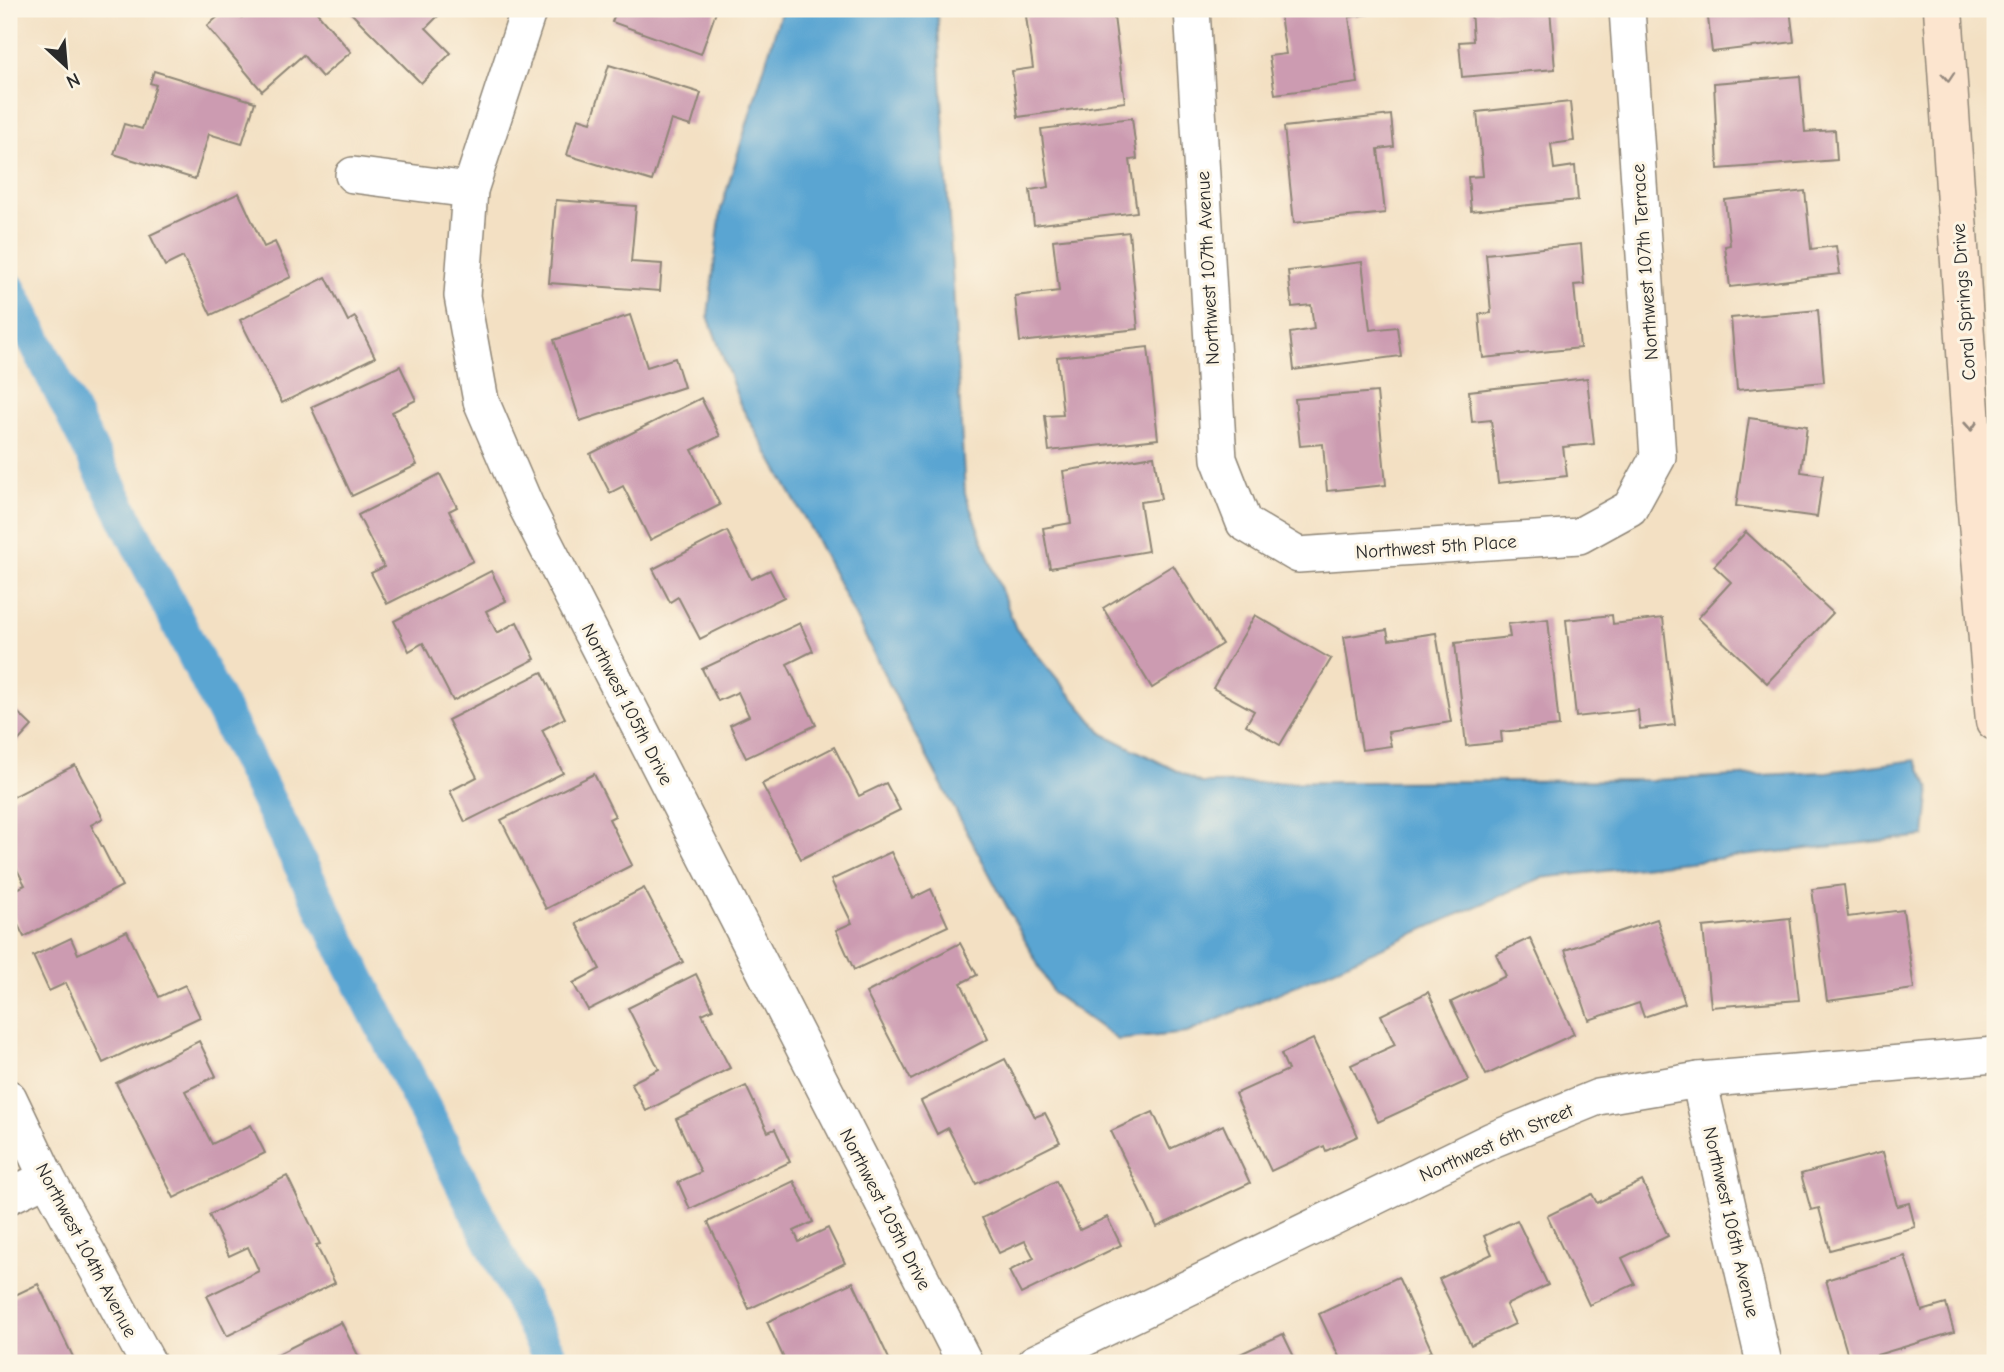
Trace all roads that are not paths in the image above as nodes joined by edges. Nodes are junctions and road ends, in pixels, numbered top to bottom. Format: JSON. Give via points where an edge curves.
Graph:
{"nodes":[{"id":1,"x":529,"y":9,"type":"edge"},
{"id":2,"x":1192,"y":9,"type":"edge"},
{"id":3,"x":1627,"y":9,"type":"edge"},
{"id":4,"x":1943,"y":9,"type":"edge"},
{"id":5,"x":353,"y":176,"type":"dead end"},
{"id":6,"x":470,"y":190,"type":"junction"},
{"id":7,"x":1630,"y":508,"type":"joint"},
{"id":8,"x":1244,"y":523,"type":"joint"},
{"id":9,"x":1995,"y":721,"type":"edge"},
{"id":10,"x":1995,"y":1055,"type":"edge"},
{"id":11,"x":1699,"y":1080,"type":"junction"},
{"id":12,"x":9,"y":1098,"type":"edge"},
{"id":13,"x":47,"y":1178,"type":"junction"},
{"id":14,"x":9,"y":1196,"type":"edge"},
{"id":15,"x":148,"y":1363,"type":"edge"},
{"id":16,"x":965,"y":1363,"type":"edge"},
{"id":17,"x":1034,"y":1363,"type":"edge"},
{"id":18,"x":1764,"y":1363,"type":"edge"}],
"edges":[{"from":1,"to":6,"type":"street","name":"Northwest 105th Drive"},
{"from":2,"to":8,"type":"street","name":"Northwest 107th Avenue","via":[[1219,459]]},
{"from":3,"to":7,"type":"street","name":"Northwest 107th Terrace","via":[[1658,457]]},
{"from":4,"to":9,"type":"main road","name":"Coral Springs Drive","one_way":true},
{"from":5,"to":6,"type":"street"},
{"from":6,"to":16,"type":"street","name":"Northwest 105th Drive","via":[[462,296],[481,401],[526,506]]},
{"from":7,"to":8,"type":"street","name":"Northwest 5th Place","via":[[1579,536],[1298,555]]},
{"from":10,"to":11,"type":"street","name":"Northwest 6th Street"},
{"from":11,"to":17,"type":"street","name":"Northwest 6th Street","via":[[1598,1097],[1492,1140]]},
{"from":11,"to":18,"type":"street","name":"Northwest 106th Avenue"},
{"from":12,"to":13,"type":"street","name":"Northwest 104th Avenue"},
{"from":13,"to":14,"type":"street"},
{"from":13,"to":15,"type":"street","name":"Northwest 104th Avenue"}]}
